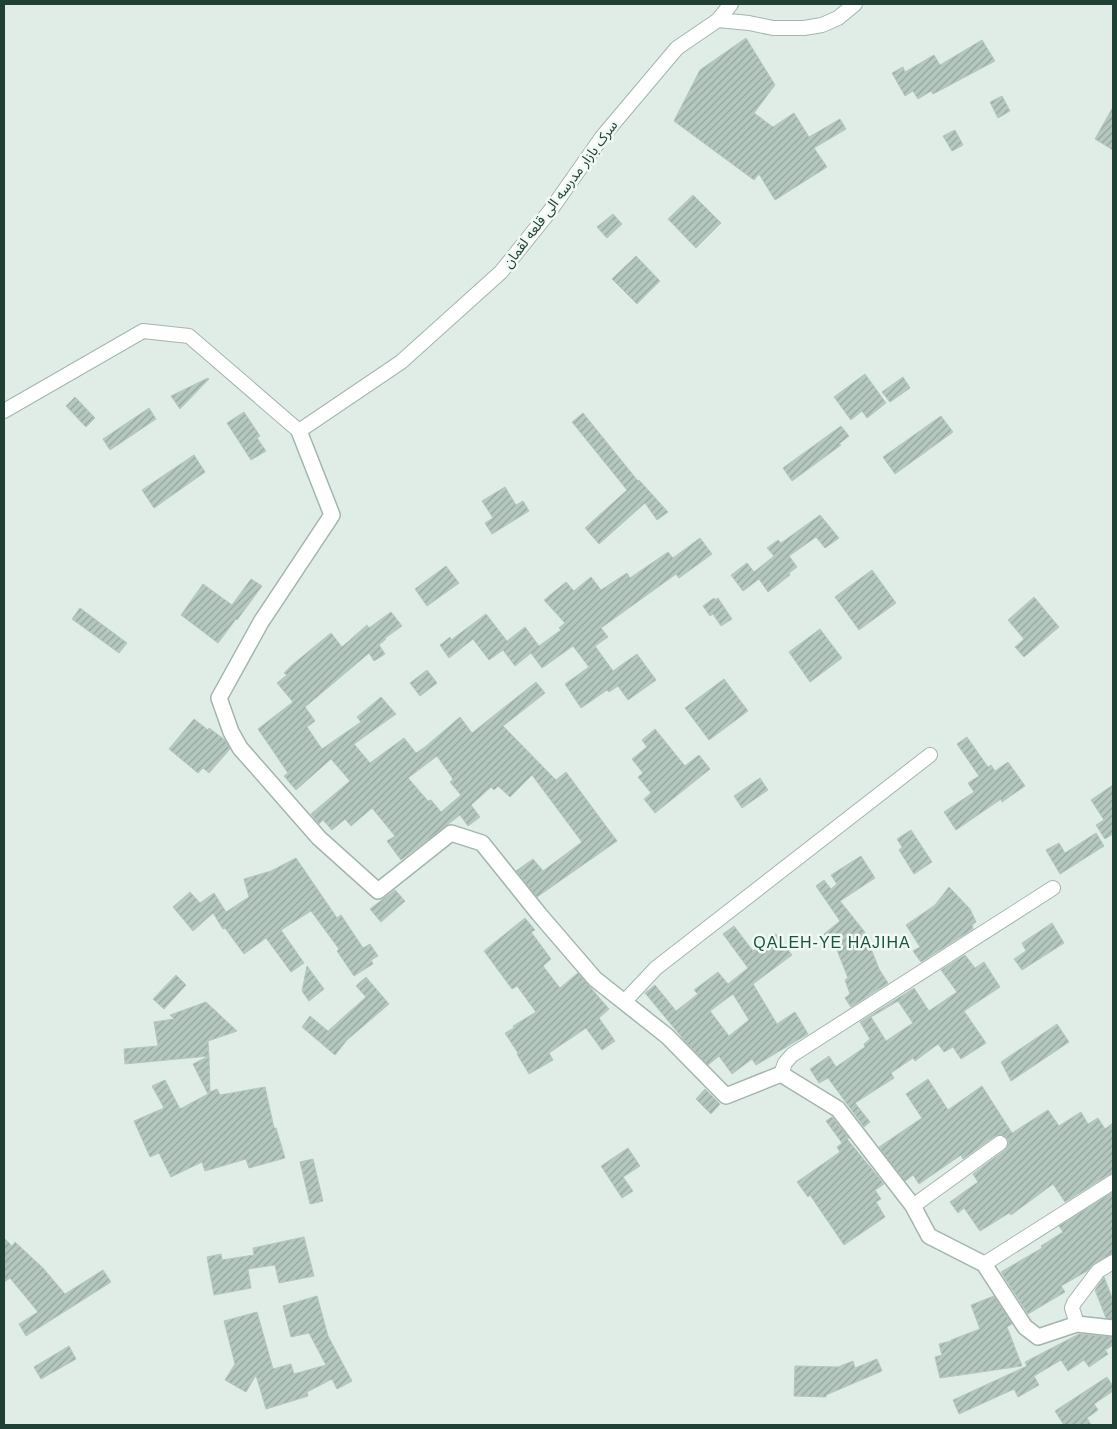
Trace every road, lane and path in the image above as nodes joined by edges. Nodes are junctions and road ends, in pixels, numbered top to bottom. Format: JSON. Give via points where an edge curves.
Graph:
{"nodes":[{"id":1,"x":731,"y":4,"type":"edge"},
{"id":2,"x":855,"y":4,"type":"edge"},
{"id":3,"x":718,"y":20,"type":"junction"},
{"id":4,"x":4,"y":411,"type":"edge"},
{"id":5,"x":299,"y":431,"type":"junction"},
{"id":6,"x":930,"y":755,"type":"dead end"},
{"id":7,"x":1053,"y":888,"type":"dead end"},
{"id":8,"x":625,"y":1002,"type":"junction"},
{"id":9,"x":781,"y":1074,"type":"junction"},
{"id":10,"x":1000,"y":1143,"type":"dead end"},
{"id":11,"x":1113,"y":1182,"type":"edge"},
{"id":12,"x":913,"y":1206,"type":"junction"},
{"id":13,"x":1113,"y":1262,"type":"edge"},
{"id":14,"x":984,"y":1264,"type":"junction"},
{"id":15,"x":1077,"y":1324,"type":"junction"},
{"id":16,"x":1113,"y":1328,"type":"edge"}],
"edges":[{"from":1,"to":3,"type":"street","name":"سرک بازار مدرسه الی قلعه لقمان"},
{"from":2,"to":3,"type":"street","via":[[838,18],[804,28],[773,28]]},
{"from":3,"to":5,"type":"street","name":"سرک بازار مدرسه الی قلعه لقمان","via":[[676,48],[602,137],[550,211],[501,272],[401,362]]},
{"from":4,"to":5,"type":"street","via":[[143,331],[189,336]]},
{"from":5,"to":8,"type":"street","via":[[332,515],[261,622],[219,698],[240,748],[319,838],[378,891],[451,833],[482,843],[595,979]]},
{"from":6,"to":8,"type":"street","via":[[656,968]]},
{"from":7,"to":9,"type":"street","via":[[792,1055]]},
{"from":8,"to":9,"type":"street","via":[[667,1036],[726,1096]]},
{"from":9,"to":12,"type":"street","via":[[838,1109]]},
{"from":10,"to":12,"type":"street"},
{"from":11,"to":14,"type":"street"},
{"from":12,"to":14,"type":"street","via":[[929,1236]]},
{"from":13,"to":15,"type":"street","via":[[1098,1270],[1074,1303],[1072,1308]]},
{"from":14,"to":15,"type":"street","via":[[1025,1326],[1038,1338]]},
{"from":15,"to":16,"type":"street"}]}
